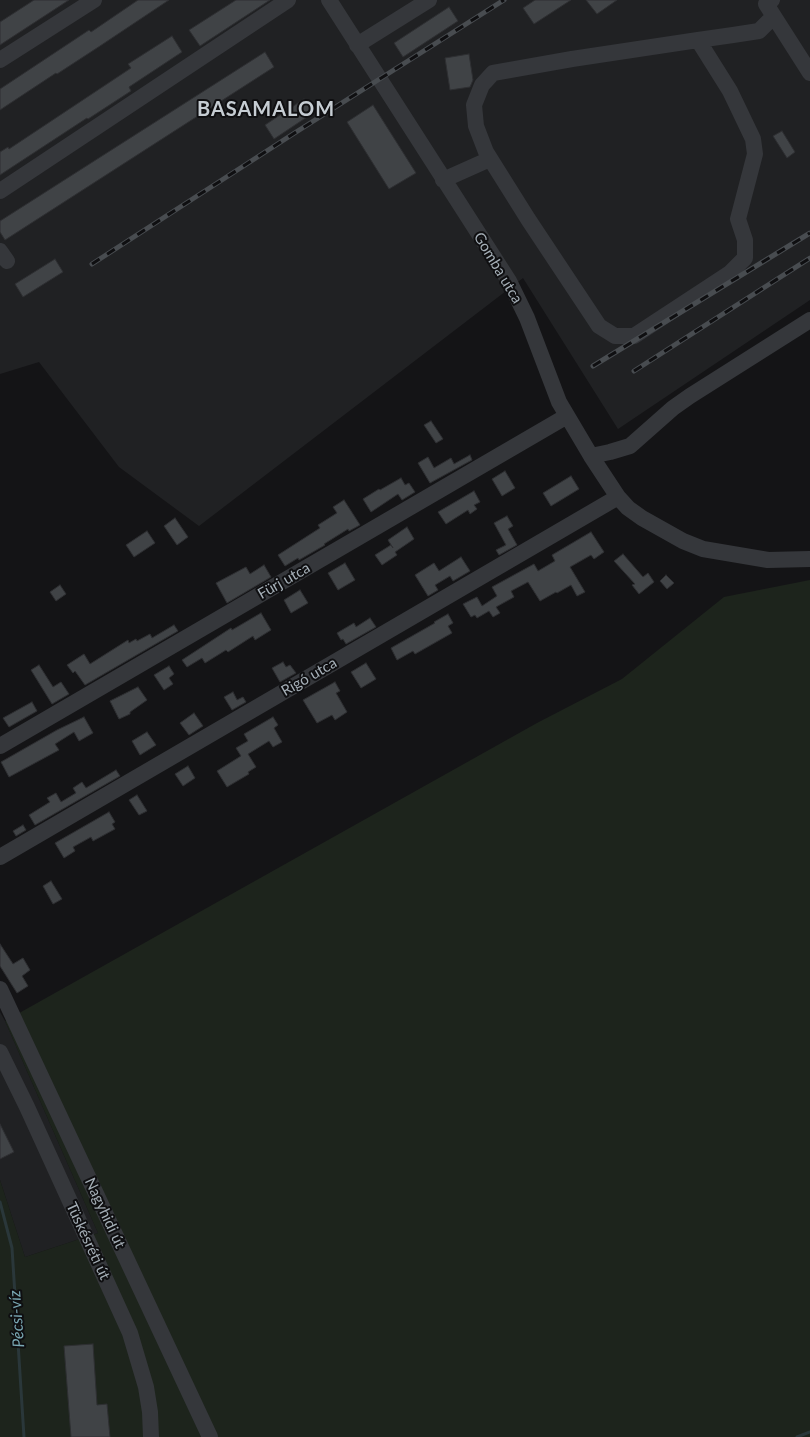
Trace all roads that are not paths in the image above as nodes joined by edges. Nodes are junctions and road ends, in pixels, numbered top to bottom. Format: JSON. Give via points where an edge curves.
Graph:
{"nodes":[{"id":1,"x":94,"y":0,"type":"edge"},
{"id":2,"x":288,"y":0,"type":"edge"},
{"id":3,"x":329,"y":0,"type":"edge"},
{"id":4,"x":429,"y":0,"type":"edge"},
{"id":5,"x":768,"y":5,"type":"edge"},
{"id":6,"x":698,"y":40,"type":"junction"},
{"id":7,"x":358,"y":45,"type":"junction"},
{"id":8,"x":0,"y":60,"type":"edge"},
{"id":9,"x":810,"y":73,"type":"edge"},
{"id":10,"x":490,"y":159,"type":"junction"},
{"id":11,"x":444,"y":180,"type":"junction"},
{"id":12,"x":0,"y":191,"type":"edge"},
{"id":13,"x":810,"y":320,"type":"edge"},
{"id":14,"x":567,"y":416,"type":"junction"},
{"id":15,"x":591,"y":456,"type":"junction"},
{"id":16,"x":618,"y":498,"type":"junction"},
{"id":17,"x":810,"y":559,"type":"edge"},
{"id":18,"x":0,"y":746,"type":"edge"},
{"id":19,"x":0,"y":857,"type":"edge"},
{"id":20,"x":0,"y":989,"type":"edge"},
{"id":21,"x":0,"y":1052,"type":"edge"},
{"id":22,"x":151,"y":1437,"type":"edge"},
{"id":23,"x":210,"y":1437,"type":"edge"}],
"edges":[{"from":1,"to":8,"type":"street"},
{"from":2,"to":12,"type":"street"},
{"from":3,"to":7,"type":"street","name":"Gomba utca"},
{"from":4,"to":7,"type":"street"},
{"from":5,"to":6,"type":"street","via":[[759,31]]},
{"from":5,"to":9,"type":"street"},
{"from":6,"to":10,"type":"street","via":[[493,73],[482,85],[474,105],[476,126]]},
{"from":6,"to":10,"type":"street","via":[[730,91],[753,139],[755,154],[738,219],[745,240],[745,258],[730,273],[634,336],[615,336],[599,326]]},
{"from":7,"to":11,"type":"street","name":"Gomba utca"},
{"from":10,"to":11,"type":"street"},
{"from":11,"to":14,"type":"street","name":"Gomba utca","via":[[509,281]]},
{"from":13,"to":15,"type":"street","via":[[690,396],[630,446]]},
{"from":14,"to":15,"type":"street","name":"Gomba utca"},
{"from":14,"to":18,"type":"street","name":"Fürj utca"},
{"from":15,"to":16,"type":"street","name":"Gomba utca"},
{"from":16,"to":17,"type":"street","name":"Gomba utca","via":[[664,531],[704,549],[768,560]]},
{"from":16,"to":19,"type":"street","name":"Rigó utca"},
{"from":20,"to":23,"type":"street","name":"Nagyhidi út"},
{"from":21,"to":22,"type":"street","name":"Tüskésréti út","via":[[130,1333],[146,1386]]}]}
